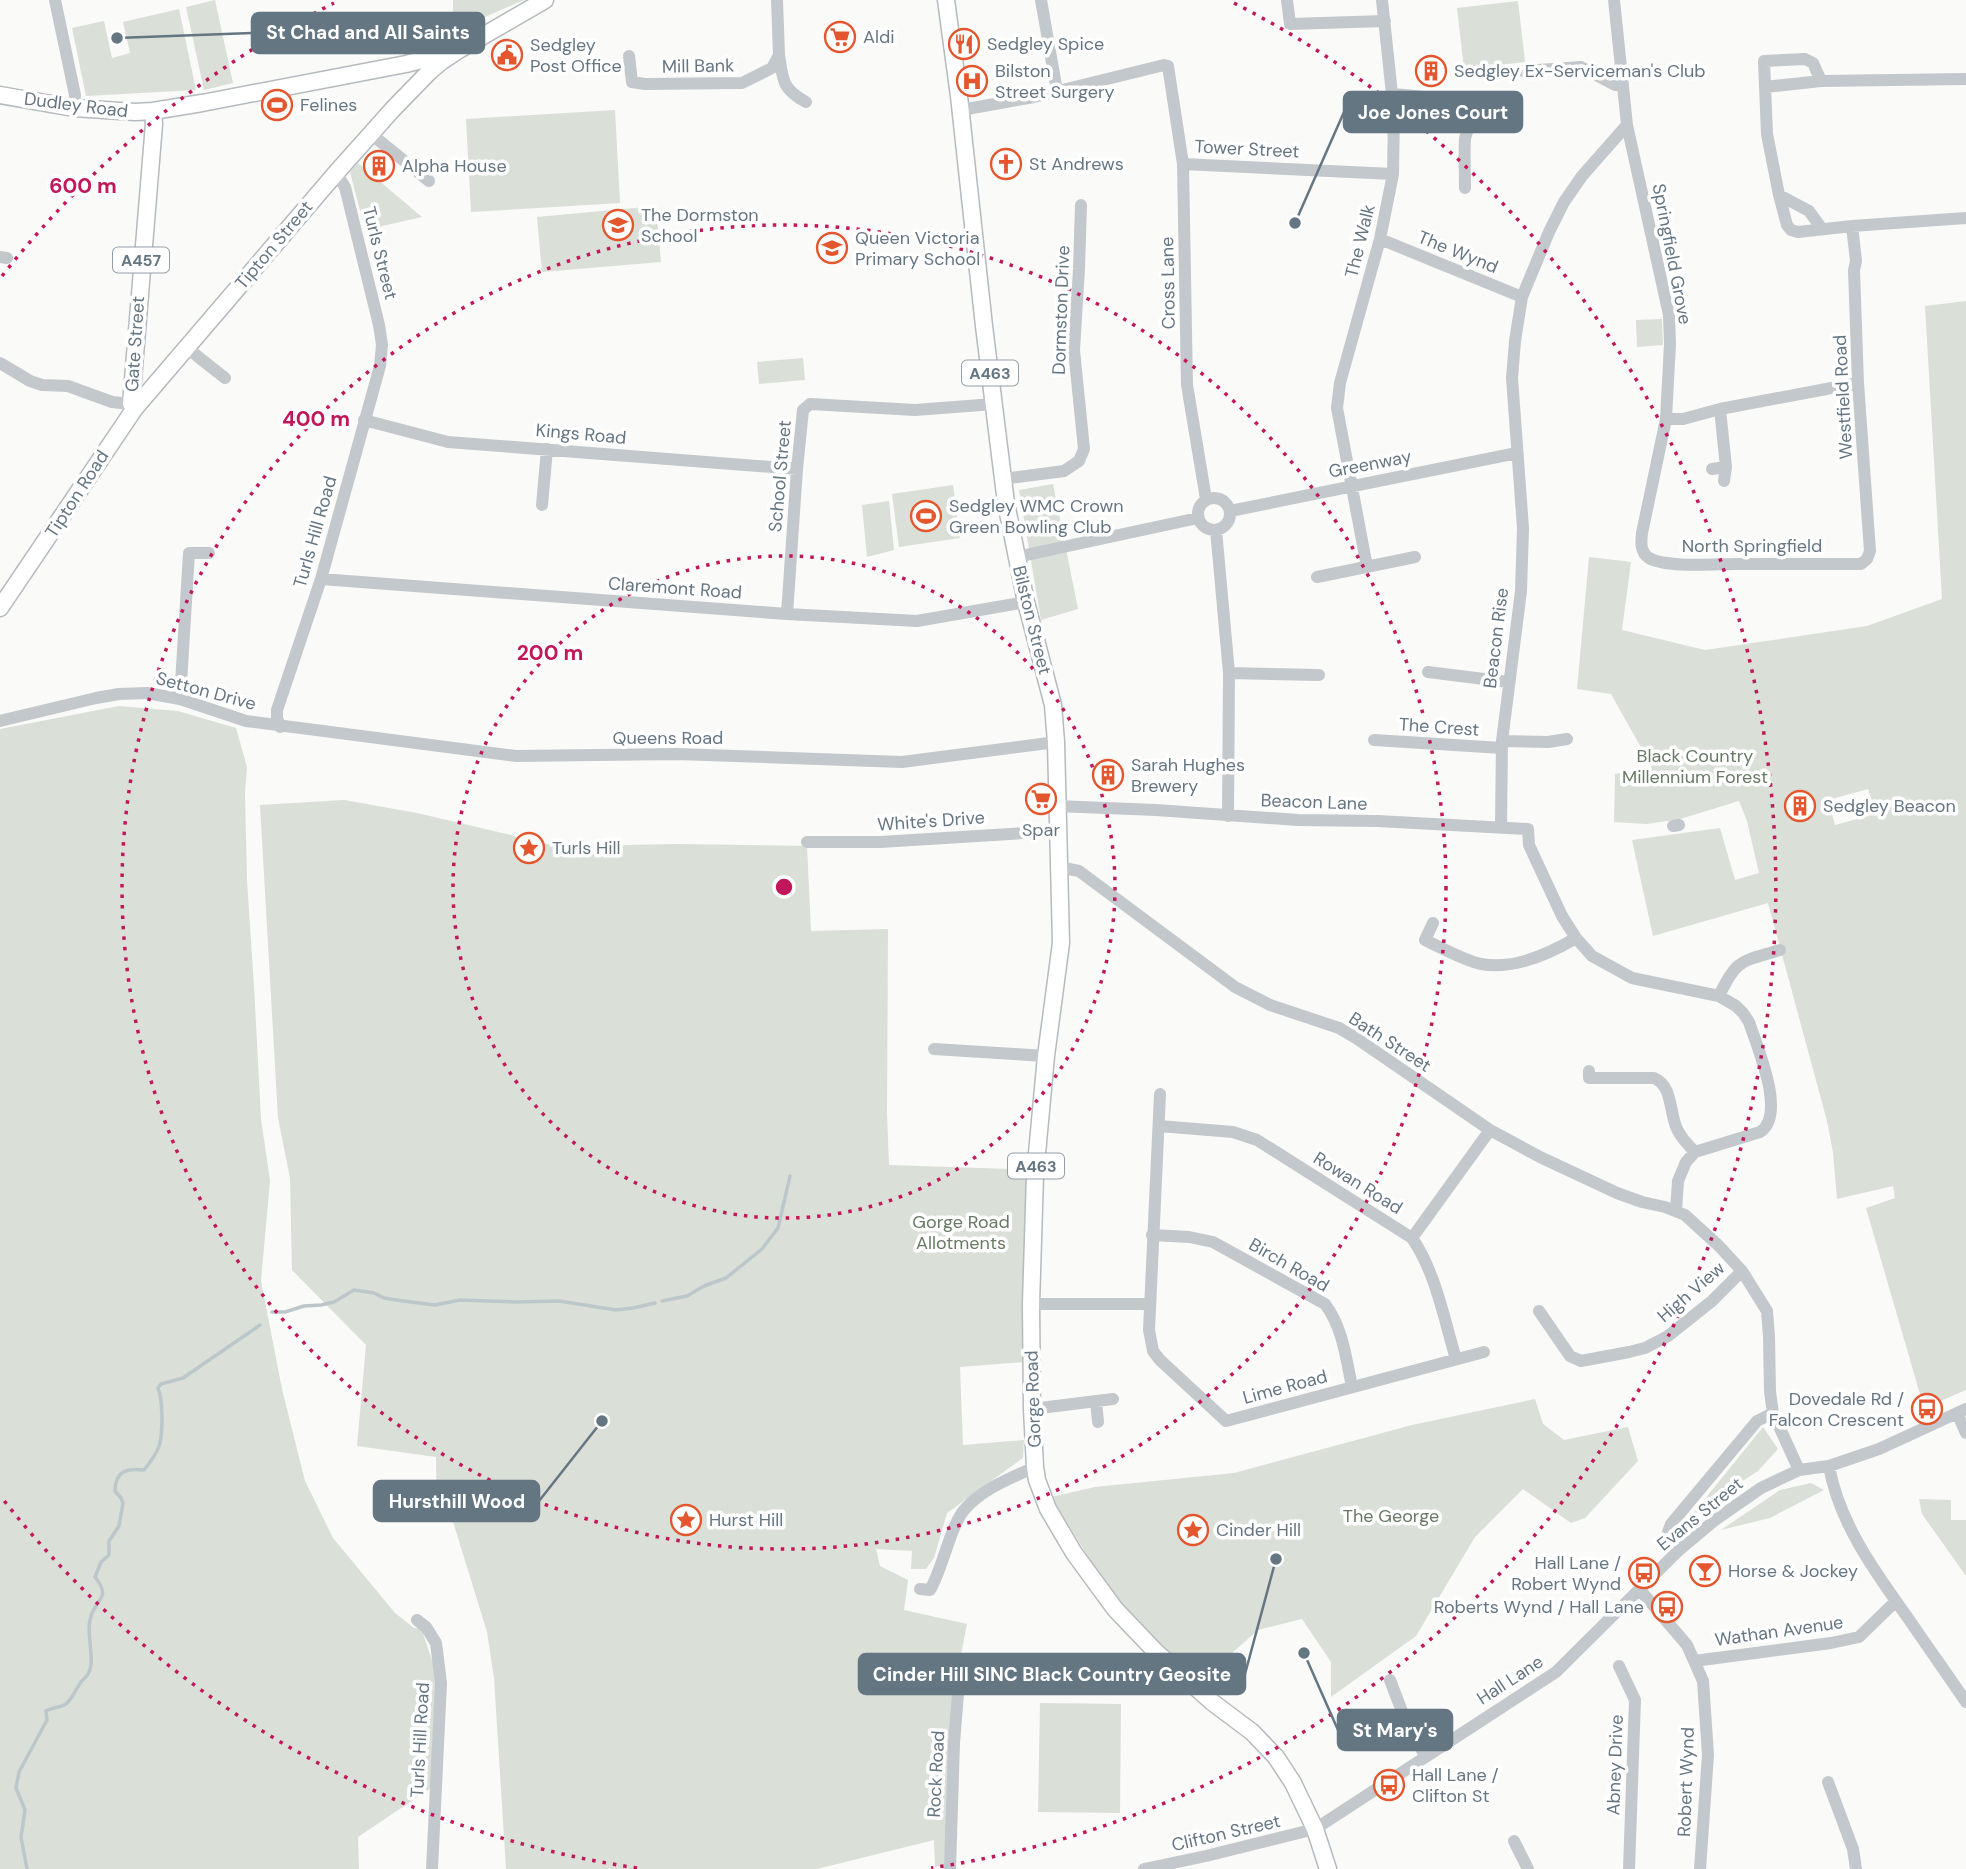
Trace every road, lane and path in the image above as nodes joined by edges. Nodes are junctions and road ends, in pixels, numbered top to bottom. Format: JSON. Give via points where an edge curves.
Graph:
{"nodes":[{"id":1,"x":55,"y":0,"type":"edge"},
{"id":2,"x":545,"y":0,"type":"edge"},
{"id":3,"x":777,"y":0,"type":"edge"},
{"id":4,"x":946,"y":0,"type":"edge"},
{"id":5,"x":1041,"y":0,"type":"edge"},
{"id":6,"x":1287,"y":0,"type":"edge"},
{"id":7,"x":1382,"y":0,"type":"edge"},
{"id":8,"x":1614,"y":0,"type":"edge"},
{"id":9,"x":1385,"y":21,"type":"junction"},
{"id":10,"x":457,"y":51,"type":"junction"},
{"id":11,"x":779,"y":55,"type":"junction"},
{"id":12,"x":629,"y":56,"type":"dead end"},
{"id":13,"x":405,"y":64,"type":"junction"},
{"id":14,"x":1523,"y":71,"type":"dead end"},
{"id":15,"x":1966,"y":79,"type":"edge"},
{"id":16,"x":1821,"y":81,"type":"junction"},
{"id":17,"x":1623,"y":84,"type":"junction"},
{"id":18,"x":1765,"y":87,"type":"junction"},
{"id":19,"x":1057,"y":91,"type":"junction"},
{"id":20,"x":1393,"y":94,"type":"junction"},
{"id":21,"x":0,"y":95,"type":"edge"},
{"id":22,"x":806,"y":102,"type":"dead end"},
{"id":23,"x":74,"y":108,"type":"junction"},
{"id":24,"x":393,"y":109,"type":"junction"},
{"id":25,"x":961,"y":110,"type":"junction"},
{"id":26,"x":153,"y":111,"type":"junction"},
{"id":27,"x":1627,"y":125,"type":"junction"},
{"id":28,"x":371,"y":134,"type":"junction"},
{"id":29,"x":1183,"y":164,"type":"junction"},
{"id":30,"x":336,"y":173,"type":"junction"},
{"id":31,"x":1393,"y":174,"type":"junction"},
{"id":32,"x":429,"y":181,"type":"dead end"},
{"id":33,"x":1465,"y":188,"type":"dead end"},
{"id":34,"x":1779,"y":195,"type":"junction"},
{"id":35,"x":1081,"y":205,"type":"dead end"},
{"id":36,"x":1966,"y":218,"type":"edge"},
{"id":37,"x":1852,"y":226,"type":"junction"},
{"id":38,"x":1822,"y":229,"type":"junction"},
{"id":39,"x":1380,"y":239,"type":"junction"},
{"id":40,"x":1522,"y":297,"type":"junction"},
{"id":41,"x":382,"y":345,"type":"joint"},
{"id":42,"x":187,"y":348,"type":"junction"},
{"id":43,"x":0,"y":363,"type":"edge"},
{"id":44,"x":225,"y":378,"type":"dead end"},
{"id":45,"x":157,"y":382,"type":"joint"},
{"id":46,"x":1858,"y":383,"type":"junction"},
{"id":47,"x":994,"y":404,"type":"junction"},
{"id":48,"x":133,"y":406,"type":"junction"},
{"id":49,"x":1720,"y":409,"type":"junction"},
{"id":50,"x":1666,"y":419,"type":"junction"},
{"id":51,"x":364,"y":420,"type":"junction"},
{"id":52,"x":547,"y":449,"type":"junction"},
{"id":53,"x":1517,"y":453,"type":"junction"},
{"id":54,"x":1726,"y":467,"type":"junction"},
{"id":55,"x":797,"y":469,"type":"junction"},
{"id":56,"x":1712,"y":469,"type":"dead end"},
{"id":57,"x":1003,"y":479,"type":"junction"},
{"id":58,"x":1724,"y":481,"type":"dead end"},
{"id":59,"x":1352,"y":485,"type":"junction"},
{"id":60,"x":1206,"y":499,"type":"junction"},
{"id":61,"x":542,"y":505,"type":"dead end"},
{"id":62,"x":1230,"y":510,"type":"junction"},
{"id":63,"x":1198,"y":518,"type":"junction"},
{"id":64,"x":1216,"y":530,"type":"junction"},
{"id":65,"x":209,"y":554,"type":"dead end"},
{"id":66,"x":1645,"y":555,"type":"joint"},
{"id":67,"x":1017,"y":557,"type":"junction"},
{"id":68,"x":1415,"y":557,"type":"dead end"},
{"id":69,"x":1861,"y":564,"type":"joint"},
{"id":70,"x":1367,"y":567,"type":"junction"},
{"id":71,"x":1317,"y":578,"type":"dead end"},
{"id":72,"x":321,"y":579,"type":"junction"},
{"id":73,"x":1026,"y":602,"type":"junction"},
{"id":74,"x":0,"y":608,"type":"edge"},
{"id":75,"x":787,"y":614,"type":"junction"},
{"id":76,"x":1428,"y":672,"type":"dead end"},
{"id":77,"x":1229,"y":673,"type":"junction"},
{"id":78,"x":1319,"y":675,"type":"dead end"},
{"id":79,"x":1508,"y":682,"type":"junction"},
{"id":80,"x":180,"y":699,"type":"junction"},
{"id":81,"x":0,"y":721,"type":"edge"},
{"id":82,"x":280,"y":727,"type":"junction"},
{"id":83,"x":1567,"y":739,"type":"dead end"},
{"id":84,"x":1374,"y":740,"type":"dead end"},
{"id":85,"x":1056,"y":742,"type":"junction"},
{"id":86,"x":1502,"y":745,"type":"junction"},
{"id":87,"x":1056,"y":806,"type":"junction"},
{"id":88,"x":1228,"y":816,"type":"junction"},
{"id":89,"x":1501,"y":828,"type":"junction"},
{"id":90,"x":1057,"y":831,"type":"junction"},
{"id":91,"x":807,"y":842,"type":"dead end"},
{"id":92,"x":1059,"y":867,"type":"junction"},
{"id":93,"x":1433,"y":923,"type":"dead end"},
{"id":94,"x":1576,"y":938,"type":"junction"},
{"id":95,"x":1780,"y":950,"type":"dead end"},
{"id":96,"x":1719,"y":996,"type":"junction"},
{"id":97,"x":934,"y":1049,"type":"dead end"},
{"id":98,"x":1046,"y":1056,"type":"junction"},
{"id":99,"x":1589,"y":1071,"type":"dead end"},
{"id":100,"x":1160,"y":1094,"type":"dead end"},
{"id":101,"x":1159,"y":1126,"type":"junction"},
{"id":102,"x":1490,"y":1130,"type":"junction"},
{"id":103,"x":1695,"y":1152,"type":"junction"},
{"id":104,"x":1676,"y":1211,"type":"junction"},
{"id":105,"x":1152,"y":1235,"type":"junction"},
{"id":106,"x":1412,"y":1238,"type":"junction"},
{"id":107,"x":1742,"y":1271,"type":"junction"},
{"id":108,"x":1031,"y":1304,"type":"junction"},
{"id":109,"x":1149,"y":1304,"type":"junction"},
{"id":110,"x":1546,"y":1315,"type":"dead end"},
{"id":111,"x":1484,"y":1352,"type":"dead end"},
{"id":112,"x":1456,"y":1359,"type":"junction"},
{"id":113,"x":1352,"y":1387,"type":"junction"},
{"id":114,"x":1113,"y":1399,"type":"dead end"},
{"id":115,"x":1096,"y":1401,"type":"junction"},
{"id":116,"x":1032,"y":1409,"type":"junction"},
{"id":117,"x":1961,"y":1411,"type":"edge"},
{"id":118,"x":1773,"y":1413,"type":"junction"},
{"id":119,"x":1098,"y":1422,"type":"dead end"},
{"id":120,"x":1966,"y":1433,"type":"edge"},
{"id":121,"x":1829,"y":1466,"type":"junction"},
{"id":122,"x":1035,"y":1467,"type":"junction"},
{"id":123,"x":1798,"y":1470,"type":"junction"},
{"id":124,"x":1677,"y":1552,"type":"junction"},
{"id":125,"x":920,"y":1588,"type":"dead end"},
{"id":126,"x":1640,"y":1590,"type":"junction"},
{"id":127,"x":1896,"y":1601,"type":"junction"},
{"id":128,"x":417,"y":1620,"type":"dead end"},
{"id":129,"x":1694,"y":1661,"type":"junction"},
{"id":130,"x":1619,"y":1666,"type":"dead end"},
{"id":131,"x":1390,"y":1680,"type":"dead end"},
{"id":132,"x":959,"y":1681,"type":"dead end"},
{"id":133,"x":1966,"y":1702,"type":"edge"},
{"id":134,"x":1425,"y":1756,"type":"junction"},
{"id":135,"x":1828,"y":1782,"type":"dead end"},
{"id":136,"x":1315,"y":1829,"type":"junction"},
{"id":137,"x":1514,"y":1841,"type":"dead end"},
{"id":138,"x":1207,"y":1862,"type":"edge"},
{"id":139,"x":432,"y":1869,"type":"edge"},
{"id":140,"x":950,"y":1869,"type":"edge"},
{"id":141,"x":1144,"y":1869,"type":"edge"},
{"id":142,"x":1328,"y":1869,"type":"edge"},
{"id":143,"x":1528,"y":1869,"type":"edge"},
{"id":144,"x":1629,"y":1869,"type":"edge"},
{"id":145,"x":1700,"y":1869,"type":"edge"},
{"id":146,"x":1856,"y":1869,"type":"edge"}],
"edges":[{"from":1,"to":23,"type":"street"},
{"from":2,"to":10,"type":"main road"},
{"from":3,"to":11,"type":"street"},
{"from":4,"to":25,"type":"main road","name":"Bilston Street","number":"A463"},
{"from":5,"to":19,"type":"street"},
{"from":6,"to":9,"type":"street","via":[[1290,24]]},
{"from":7,"to":9,"type":"street","name":"The Walk"},
{"from":8,"to":17,"type":"street","name":"Springfield Grove"},
{"from":9,"to":20,"type":"street","name":"The Walk"},
{"from":10,"to":13,"type":"main road","name":"Dudley Road"},
{"from":10,"to":24,"type":"main road","name":"Tipton Street","number":"A457"},
{"from":11,"to":12,"type":"street","name":"Mill Bank","via":[[772,68],[743,83],[645,84],[632,82]]},
{"from":11,"to":22,"type":"street","via":[[784,85]]},
{"from":13,"to":24,"type":"main road","name":"Tipton Street","number":"A457","via":[[406,75]]},
{"from":13,"to":26,"type":"main road","name":"Dudley Road"},
{"from":14,"to":17,"type":"street","via":[[1581,67],[1615,85]]},
{"from":15,"to":16,"type":"street"},
{"from":16,"to":18,"type":"street"},
{"from":16,"to":18,"type":"street","via":[[1813,64],[1805,59],[1763,61]]},
{"from":17,"to":27,"type":"street","name":"Springfield Grove"},
{"from":18,"to":34,"type":"street","via":[[1767,134]]},
{"from":19,"to":25,"type":"street"},
{"from":19,"to":29,"type":"street","name":"Cross Lane","via":[[1168,66]]},
{"from":20,"to":31,"type":"street","name":"The Walk"},
{"from":20,"to":33,"type":"street","via":[[1445,100],[1465,113],[1469,125]]},
{"from":21,"to":23,"type":"main road","name":"Dudley Road"},
{"from":23,"to":26,"type":"main road","name":"Dudley Road"},
{"from":24,"to":28,"type":"main road","name":"Tipton Street","number":"A457"},
{"from":25,"to":47,"type":"main road","name":"Bilston Street","number":"A463"},
{"from":26,"to":48,"type":"main road","name":"Gate Street","number":"A457"},
{"from":27,"to":40,"type":"street","name":"Beacon Rise","via":[[1564,202]]},
{"from":27,"to":50,"type":"street","name":"Springfield Grove","via":[[1670,315]]},
{"from":28,"to":30,"type":"main road","name":"Tipton Street","number":"A457"},
{"from":28,"to":32,"type":"street"},
{"from":29,"to":31,"type":"street","name":"Tower Street"},
{"from":29,"to":60,"type":"street","name":"Cross Lane","via":[[1187,386]]},
{"from":30,"to":41,"type":"street","name":"Turls Street","via":[[345,187]]},
{"from":30,"to":42,"type":"main road","name":"Tipton Street","number":"A457"},
{"from":31,"to":39,"type":"street","name":"The Walk"},
{"from":34,"to":38,"type":"street","via":[[1809,211]]},
{"from":34,"to":38,"type":"street","via":[[1791,230]]},
{"from":35,"to":57,"type":"street","name":"Dormston Drive","via":[[1074,350],[1084,449],[1079,461],[1064,471]]},
{"from":36,"to":37,"type":"street"},
{"from":37,"to":38,"type":"street"},
{"from":37,"to":46,"type":"street","name":"Westfield Road"},
{"from":39,"to":40,"type":"street","name":"The Wynd"},
{"from":39,"to":59,"type":"street","name":"The Walk","via":[[1339,383],[1337,408]]},
{"from":40,"to":53,"type":"street","name":"Beacon Rise","via":[[1512,378]]},
{"from":41,"to":51,"type":"street","name":"Turls Hill Road"},
{"from":42,"to":44,"type":"street"},
{"from":42,"to":45,"type":"main road","name":"Tipton Street","number":"A457"},
{"from":43,"to":48,"type":"street","via":[[42,385],[68,386]]},
{"from":45,"to":48,"type":"main road","name":"Tipton Road","number":"A457"},
{"from":46,"to":49,"type":"street"},
{"from":46,"to":69,"type":"street","name":"Westfield Road","via":[[1870,551]]},
{"from":47,"to":55,"type":"street","name":"School Street","via":[[915,410],[810,404],[803,410]]},
{"from":47,"to":57,"type":"main road","name":"Bilston Street","number":"A463"},
{"from":48,"to":74,"type":"main road","name":"Tipton Road","number":"A457"},
{"from":49,"to":50,"type":"street"},
{"from":49,"to":54,"type":"street"},
{"from":50,"to":66,"type":"street","name":"Springfield Grove","via":[[1642,533]]},
{"from":51,"to":52,"type":"street","name":"Kings Road","via":[[448,442]]},
{"from":51,"to":72,"type":"street","name":"Turls Hill Road"},
{"from":52,"to":55,"type":"street","name":"Kings Road"},
{"from":52,"to":61,"type":"street"},
{"from":53,"to":59,"type":"street","name":"Greenway"},
{"from":53,"to":79,"type":"street","name":"Beacon Rise","via":[[1523,528],[1521,591]]},
{"from":54,"to":56,"type":"street"},
{"from":54,"to":58,"type":"street"},
{"from":55,"to":75,"type":"street","name":"School Street"},
{"from":57,"to":67,"type":"main road","name":"Bilston Street","number":"A463"},
{"from":59,"to":62,"type":"street","name":"Greenway"},
{"from":59,"to":70,"type":"street","name":"The Walk"},
{"from":60,"to":62,"type":"street","via":[[1218,498]]},
{"from":60,"to":63,"type":"street"},
{"from":62,"to":64,"type":"street","via":[[1227,523]]},
{"from":63,"to":64,"type":"street","via":[[1205,527]]},
{"from":63,"to":67,"type":"street"},
{"from":64,"to":77,"type":"street"},
{"from":65,"to":80,"type":"street","via":[[189,552]]},
{"from":66,"to":69,"type":"street","name":"North Springfield","via":[[1665,563]]},
{"from":67,"to":73,"type":"main road","name":"Bilston Street","number":"A463"},
{"from":68,"to":70,"type":"street"},
{"from":70,"to":71,"type":"street"},
{"from":72,"to":75,"type":"street","name":"Claremont Road"},
{"from":72,"to":82,"type":"street","name":"Turls Hill Road","via":[[277,710]]},
{"from":73,"to":75,"type":"street","name":"Claremont Road","via":[[917,621]]},
{"from":73,"to":85,"type":"main road","name":"Bilston Street","number":"A463","via":[[1053,705]]},
{"from":76,"to":79,"type":"street"},
{"from":77,"to":78,"type":"street"},
{"from":77,"to":88,"type":"street"},
{"from":79,"to":86,"type":"street","name":"Beacon Rise"},
{"from":80,"to":81,"type":"street","name":"Setton Drive","via":[[119,694]]},
{"from":80,"to":82,"type":"street","name":"Setton Drive","via":[[246,722]]},
{"from":82,"to":85,"type":"street","name":"Queens Road","via":[[516,756],[677,754],[902,762]]},
{"from":83,"to":86,"type":"street","name":"The Crest"},
{"from":84,"to":86,"type":"street","name":"The Crest"},
{"from":85,"to":87,"type":"main road","name":"Bilston Street","number":"A463"},
{"from":86,"to":89,"type":"street","name":"Beacon Rise"},
{"from":87,"to":88,"type":"street","name":"Beacon Lane"},
{"from":87,"to":90,"type":"main road","name":"Bilston Street","number":"A463"},
{"from":88,"to":89,"type":"street","name":"Beacon Lane"},
{"from":89,"to":94,"type":"street","name":"Beacon Lane","via":[[1528,829],[1529,845]]},
{"from":90,"to":91,"type":"street","name":"White's Drive"},
{"from":90,"to":92,"type":"main road","name":"Bilston Street","number":"A463"},
{"from":92,"to":98,"type":"main road","name":"Gorge Road","number":"A463","via":[[1061,943]]},
{"from":92,"to":102,"type":"street","name":"Bath Street","via":[[1079,871],[1235,987],[1270,1005],[1339,1028]]},
{"from":93,"to":94,"type":"street","via":[[1424,940],[1479,964],[1519,962]]},
{"from":94,"to":96,"type":"street","via":[[1592,956],[1632,978]]},
{"from":95,"to":96,"type":"street","via":[[1738,964]]},
{"from":96,"to":103,"type":"street","via":[[1736,1006],[1749,1023],[1772,1112],[1760,1132]]},
{"from":97,"to":98,"type":"street"},
{"from":98,"to":108,"type":"main road","name":"Gorge Road","number":"A463","via":[[1035,1175]]},
{"from":99,"to":103,"type":"street","via":[[1590,1078],[1654,1077],[1662,1081],[1676,1127]]},
{"from":100,"to":101,"type":"street"},
{"from":101,"to":105,"type":"street"},
{"from":101,"to":106,"type":"street","name":"Rowan Road","via":[[1233,1132],[1257,1140]]},
{"from":102,"to":104,"type":"street","name":"Bath Street","via":[[1617,1193]]},
{"from":102,"to":106,"type":"street","name":"Rowan Road"},
{"from":103,"to":104,"type":"street","via":[[1678,1181]]},
{"from":104,"to":107,"type":"street"},
{"from":105,"to":109,"type":"street"},
{"from":105,"to":113,"type":"street","name":"Birch Road","via":[[1213,1242],[1325,1304],[1335,1317]]},
{"from":106,"to":112,"type":"street","via":[[1429,1270]]},
{"from":107,"to":110,"type":"street","name":"High View","via":[[1668,1336],[1582,1367],[1570,1356]]},
{"from":107,"to":118,"type":"street","via":[[1767,1311]]},
{"from":108,"to":109,"type":"street"},
{"from":108,"to":116,"type":"main road","name":"Gorge Road","number":"A463"},
{"from":109,"to":113,"type":"street","name":"Lime Road","via":[[1153,1351],[1226,1421]]},
{"from":111,"to":112,"type":"street","name":"Lime Road"},
{"from":112,"to":113,"type":"street","name":"Lime Road"},
{"from":114,"to":115,"type":"street"},
{"from":115,"to":116,"type":"street"},
{"from":115,"to":119,"type":"street"},
{"from":116,"to":122,"type":"main road","name":"Gorge Road","number":"A463"},
{"from":117,"to":120,"type":"street"},
{"from":117,"to":121,"type":"street","via":[[1879,1449]]},
{"from":118,"to":123,"type":"street"},
{"from":118,"to":124,"type":"street","via":[[1757,1421],[1671,1524],[1669,1546]]},
{"from":121,"to":123,"type":"street","name":"Evans Street"},
{"from":121,"to":127,"type":"street","via":[[1842,1507],[1869,1563]]},
{"from":122,"to":125,"type":"street","via":[[1006,1480],[963,1510],[930,1590]]},
{"from":122,"to":136,"type":"main road","name":"Gorge Road","number":"A463","via":[[1048,1509],[1115,1609],[1156,1652],[1276,1757]]},
{"from":123,"to":124,"type":"street","name":"Evans Street","via":[[1761,1488]]},
{"from":124,"to":126,"type":"street","name":"Evans Street"},
{"from":126,"to":129,"type":"street","name":"Robert Wynd","via":[[1687,1645]]},
{"from":126,"to":134,"type":"street","name":"Hall Lane","via":[[1556,1672]]},
{"from":127,"to":129,"type":"street","name":"Wathan Avenue","via":[[1859,1637]]},
{"from":127,"to":133,"type":"street"},
{"from":128,"to":139,"type":"street","name":"Turls Hill Road","via":[[436,1643],[441,1683]]},
{"from":129,"to":145,"type":"street","name":"Robert Wynd","via":[[1703,1681],[1708,1755]]},
{"from":130,"to":144,"type":"street","name":"Abney Drive","via":[[1635,1700]]},
{"from":131,"to":134,"type":"street"},
{"from":132,"to":140,"type":"street","name":"Rock Road"},
{"from":134,"to":136,"type":"street","name":"Hall Lane"},
{"from":135,"to":146,"type":"street"},
{"from":136,"to":138,"type":"street","name":"Clifton Street"},
{"from":136,"to":142,"type":"main road","number":"A463"},
{"from":137,"to":143,"type":"street"},
{"from":138,"to":141,"type":"street","name":"Clifton Street"}]}
